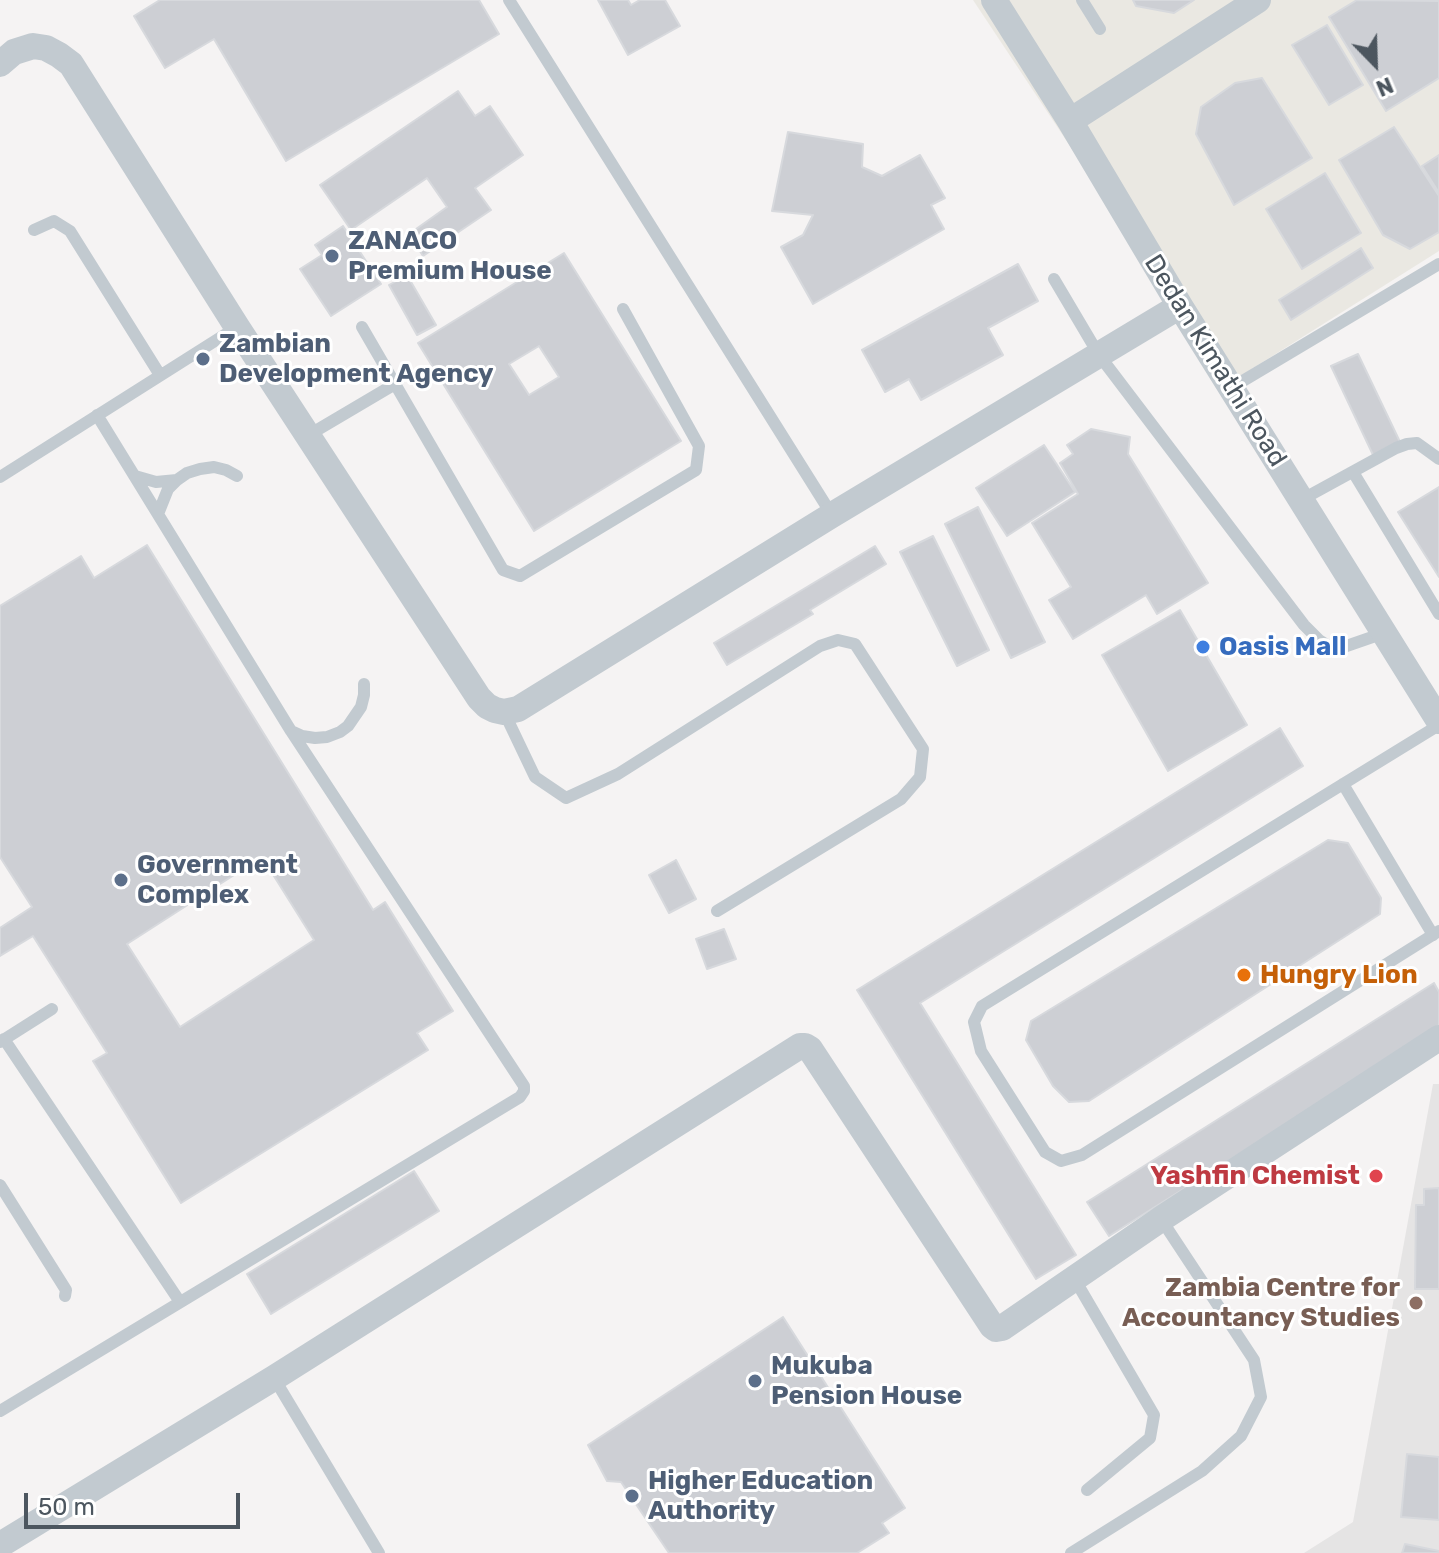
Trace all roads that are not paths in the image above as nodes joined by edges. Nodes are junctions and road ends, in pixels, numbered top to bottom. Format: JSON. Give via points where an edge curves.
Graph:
{"nodes":[{"id":1,"x":509,"y":0,"type":"edge"},
{"id":2,"x":1082,"y":0,"type":"edge"},
{"id":3,"x":1258,"y":0,"type":"edge"},
{"id":4,"x":997,"y":1,"type":"edge"},
{"id":5,"x":1100,"y":29,"type":"dead end"},
{"id":6,"x":7,"y":58,"type":"edge"},
{"id":7,"x":1070,"y":121,"type":"junction"},
{"id":8,"x":34,"y":230,"type":"dead end"},
{"id":9,"x":1439,"y":264,"type":"edge"},
{"id":10,"x":1054,"y":279,"type":"dead end"},
{"id":11,"x":1180,"y":306,"type":"junction"},
{"id":12,"x":623,"y":309,"type":"dead end"},
{"id":13,"x":237,"y":327,"type":"junction"},
{"id":14,"x":362,"y":327,"type":"dead end"},
{"id":15,"x":1099,"y":355,"type":"junction"},
{"id":16,"x":160,"y":375,"type":"junction"},
{"id":17,"x":395,"y":384,"type":"junction"},
{"id":18,"x":1231,"y":388,"type":"junction"},
{"id":19,"x":97,"y":415,"type":"junction"},
{"id":20,"x":307,"y":436,"type":"junction"},
{"id":21,"x":1439,"y":459,"type":"edge"},
{"id":22,"x":1353,"y":472,"type":"junction"},
{"id":23,"x":135,"y":476,"type":"junction"},
{"id":24,"x":237,"y":476,"type":"dead end"},
{"id":25,"x":0,"y":477,"type":"edge"},
{"id":26,"x":177,"y":480,"type":"junction"},
{"id":27,"x":1301,"y":500,"type":"junction"},
{"id":28,"x":158,"y":514,"type":"junction"},
{"id":29,"x":832,"y":515,"type":"junction"},
{"id":30,"x":1439,"y":614,"type":"edge"},
{"id":31,"x":1384,"y":633,"type":"junction"},
{"id":32,"x":364,"y":684,"type":"dead end"},
{"id":33,"x":504,"y":712,"type":"junction"},
{"id":34,"x":1439,"y":723,"type":"edge"},
{"id":35,"x":291,"y":731,"type":"junction"},
{"id":36,"x":1343,"y":784,"type":"junction"},
{"id":37,"x":717,"y":911,"type":"dead end"},
{"id":38,"x":1436,"y":933,"type":"edge"},
{"id":39,"x":52,"y":1009,"type":"dead end"},
{"id":40,"x":1439,"y":1038,"type":"edge"},
{"id":41,"x":2,"y":1040,"type":"edge"},
{"id":42,"x":0,"y":1185,"type":"edge"},
{"id":43,"x":1161,"y":1219,"type":"junction"},
{"id":44,"x":1074,"y":1278,"type":"junction"},
{"id":45,"x":65,"y":1296,"type":"dead end"},
{"id":46,"x":180,"y":1302,"type":"junction"},
{"id":47,"x":274,"y":1378,"type":"junction"},
{"id":48,"x":0,"y":1411,"type":"edge"},
{"id":49,"x":1087,"y":1490,"type":"dead end"},
{"id":50,"x":0,"y":1545,"type":"edge"},
{"id":51,"x":379,"y":1553,"type":"edge"},
{"id":52,"x":1071,"y":1553,"type":"edge"}],
"edges":[{"from":1,"to":29,"type":"lane"},
{"from":2,"to":5,"type":"lane"},
{"from":3,"to":7,"type":"street"},
{"from":4,"to":7,"type":"street","name":"Dedan Kimathi Road"},
{"from":6,"to":13,"type":"street","via":[[33,46],[71,64]]},
{"from":7,"to":11,"type":"street","name":"Dedan Kimathi Road"},
{"from":8,"to":16,"type":"lane","via":[[54,221],[70,231]]},
{"from":9,"to":18,"type":"lane"},
{"from":10,"to":15,"type":"lane"},
{"from":11,"to":15,"type":"street"},
{"from":11,"to":18,"type":"street","name":"Dedan Kimathi Road"},
{"from":12,"to":17,"type":"lane","via":[[699,446],[696,470],[520,576],[503,570]]},
{"from":13,"to":16,"type":"lane"},
{"from":13,"to":20,"type":"street"},
{"from":14,"to":17,"type":"lane"},
{"from":15,"to":29,"type":"street"},
{"from":15,"to":31,"type":"lane","via":[[1319,640],[1335,650]]},
{"from":16,"to":19,"type":"lane"},
{"from":17,"to":20,"type":"lane"},
{"from":18,"to":27,"type":"street","name":"Dedan Kimathi Road"},
{"from":19,"to":23,"type":"lane"},
{"from":19,"to":25,"type":"lane"},
{"from":20,"to":33,"type":"street","via":[[479,698]]},
{"from":21,"to":22,"type":"lane","via":[[1417,443],[1407,444]]},
{"from":22,"to":27,"type":"lane"},
{"from":22,"to":30,"type":"lane"},
{"from":23,"to":26,"type":"lane"},
{"from":23,"to":28,"type":"lane"},
{"from":24,"to":26,"type":"lane","via":[[214,467]]},
{"from":26,"to":28,"type":"lane"},
{"from":27,"to":31,"type":"street","name":"Dedan Kimathi Road"},
{"from":28,"to":35,"type":"lane"},
{"from":29,"to":33,"type":"street","via":[[518,709]]},
{"from":31,"to":34,"type":"street","name":"Dedan Kimathi Road"},
{"from":32,"to":35,"type":"lane","via":[[361,707],[340,732],[315,738]]},
{"from":33,"to":37,"type":"lane","via":[[535,777],[566,798],[618,774],[820,646],[838,640],[855,644],[923,749],[920,777],[901,799]]},
{"from":34,"to":36,"type":"lane"},
{"from":35,"to":46,"type":"lane","via":[[524,1091]]},
{"from":36,"to":38,"type":"lane"},
{"from":36,"to":38,"type":"lane","via":[[982,1006],[974,1022],[981,1051],[1045,1152],[1061,1161],[1082,1155]]},
{"from":39,"to":41,"type":"lane"},
{"from":40,"to":43,"type":"street"},
{"from":41,"to":46,"type":"lane"},
{"from":42,"to":45,"type":"lane"},
{"from":43,"to":44,"type":"street"},
{"from":43,"to":52,"type":"lane","via":[[1254,1360],[1261,1397],[1241,1436],[1202,1471]]},
{"from":44,"to":47,"type":"street","via":[[1002,1328],[992,1326],[810,1049],[800,1046]]},
{"from":44,"to":49,"type":"lane","via":[[1154,1415],[1150,1438]]},
{"from":46,"to":48,"type":"lane"},
{"from":47,"to":50,"type":"street"},
{"from":47,"to":51,"type":"lane"}]}
